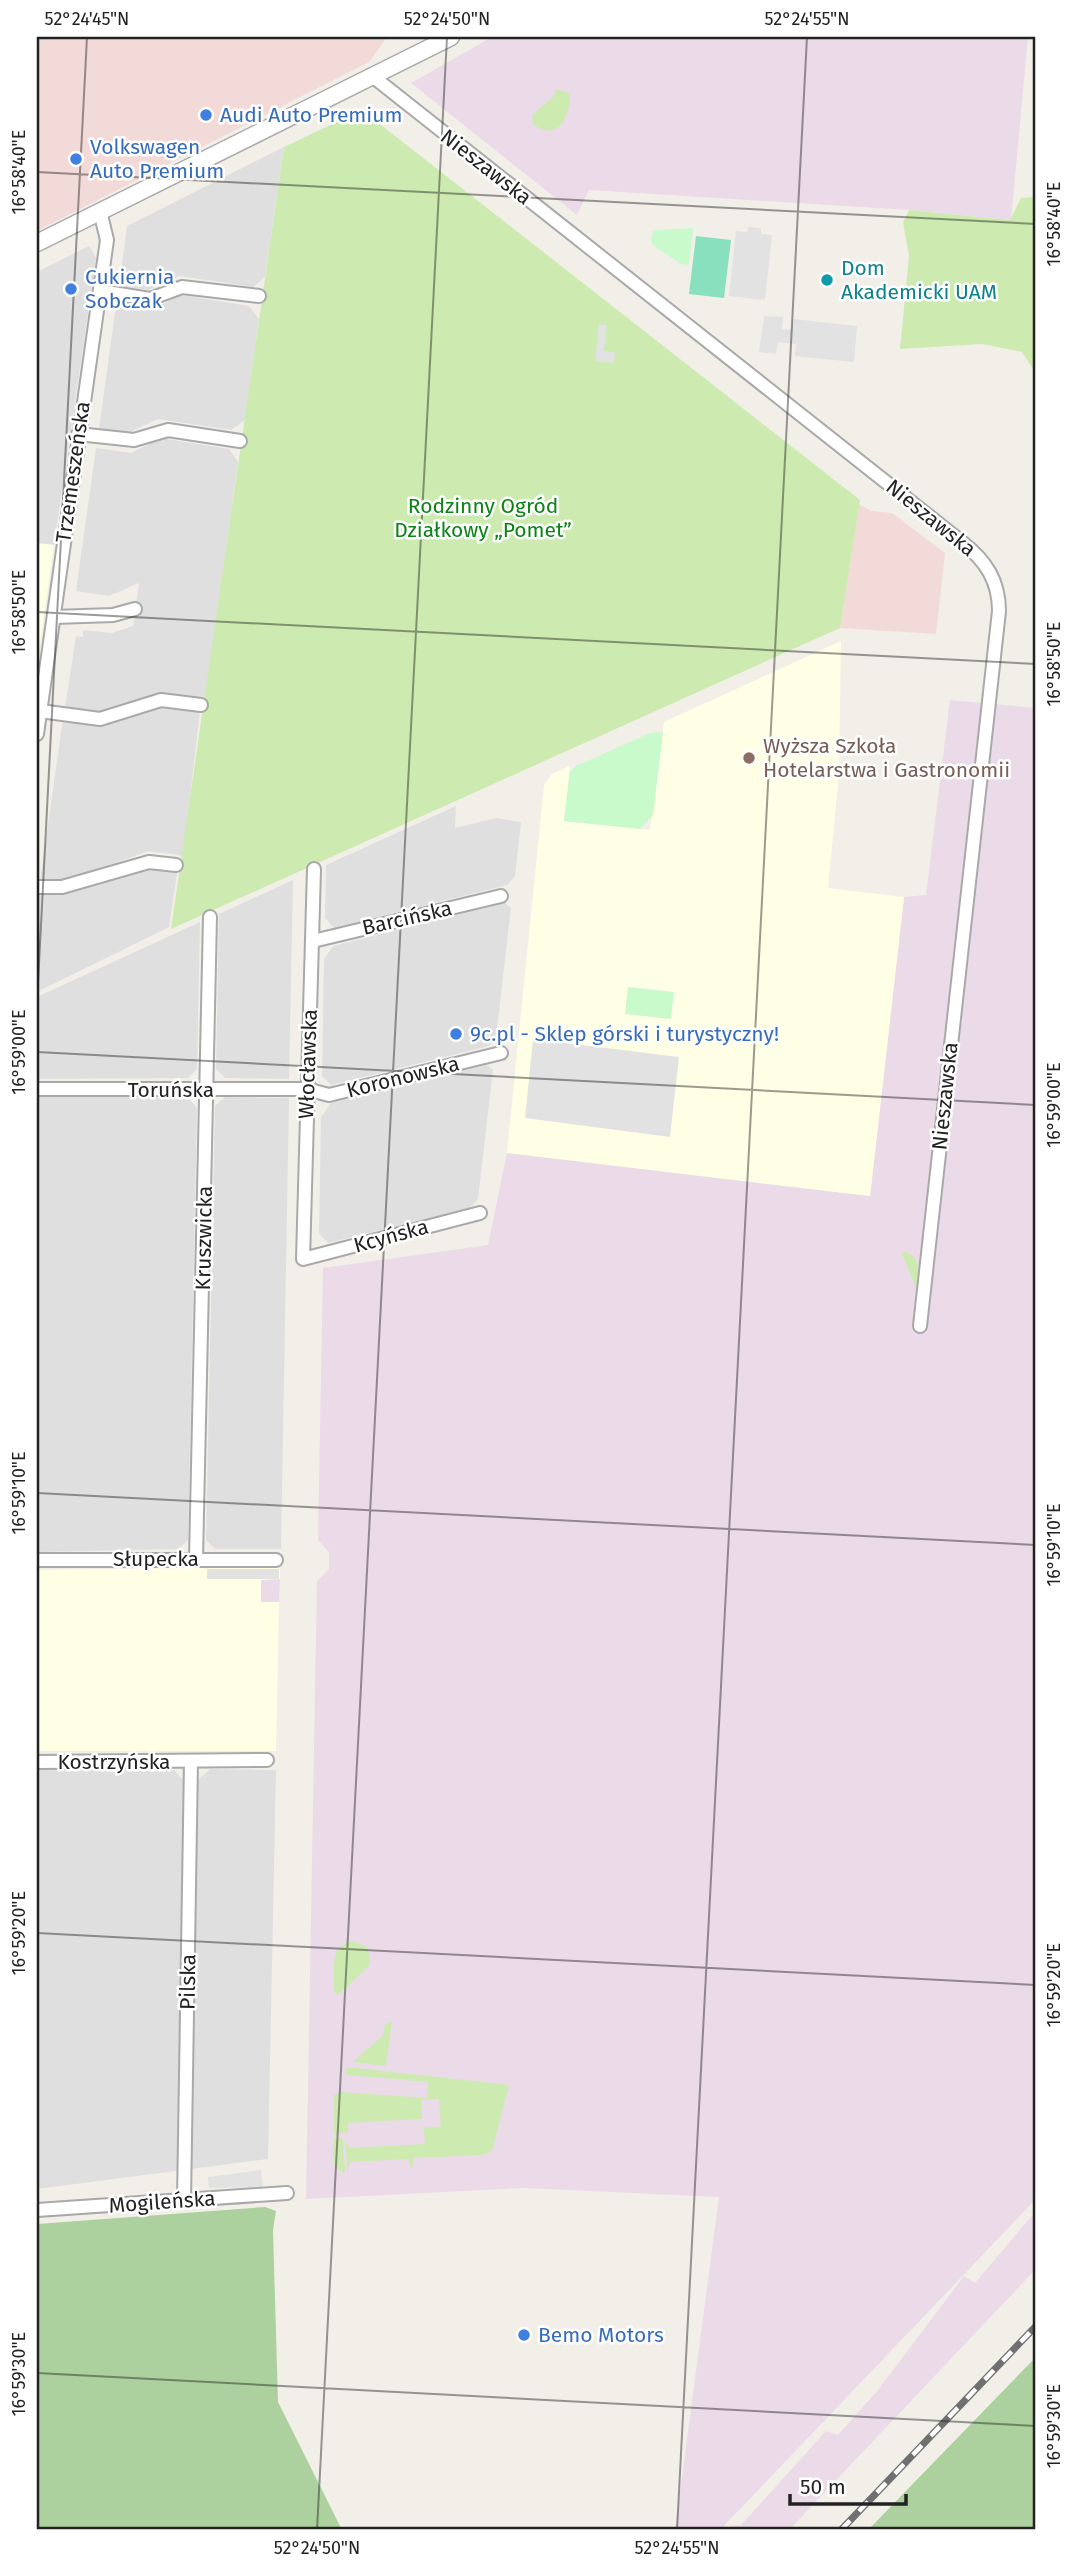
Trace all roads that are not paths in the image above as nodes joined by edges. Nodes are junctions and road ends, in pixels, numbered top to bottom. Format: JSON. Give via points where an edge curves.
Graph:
{"nodes":[{"id":1,"x":450,"y":37,"type":"edge"},
{"id":2,"x":371,"y":75,"type":"junction"},
{"id":3,"x":100,"y":211,"type":"junction"},
{"id":4,"x":37,"y":243,"type":"edge"},
{"id":5,"x":100,"y":290,"type":"junction"},
{"id":6,"x":259,"y":296,"type":"dead end"},
{"id":7,"x":78,"y":434,"type":"junction"},
{"id":8,"x":240,"y":441,"type":"dead end"},
{"id":9,"x":135,"y":609,"type":"dead end"},
{"id":10,"x":54,"y":617,"type":"junction"},
{"id":11,"x":201,"y":705,"type":"dead end"},
{"id":12,"x":40,"y":711,"type":"junction"},
{"id":13,"x":37,"y":734,"type":"edge"},
{"id":14,"x":176,"y":865,"type":"dead end"},
{"id":15,"x":314,"y":869,"type":"dead end"},
{"id":16,"x":37,"y":887,"type":"edge"},
{"id":17,"x":501,"y":896,"type":"dead end"},
{"id":18,"x":210,"y":918,"type":"dead end"},
{"id":19,"x":313,"y":941,"type":"junction"},
{"id":20,"x":501,"y":1052,"type":"dead end"},
{"id":21,"x":37,"y":1089,"type":"edge"},
{"id":22,"x":306,"y":1089,"type":"junction"},
{"id":23,"x":207,"y":1090,"type":"junction"},
{"id":24,"x":480,"y":1213,"type":"dead end"},
{"id":25,"x":303,"y":1259,"type":"joint"},
{"id":26,"x":920,"y":1326,"type":"dead end"},
{"id":27,"x":196,"y":1559,"type":"junction"},
{"id":28,"x":37,"y":1560,"type":"edge"},
{"id":29,"x":276,"y":1560,"type":"dead end"},
{"id":30,"x":267,"y":1760,"type":"dead end"},
{"id":31,"x":37,"y":1762,"type":"edge"},
{"id":32,"x":191,"y":1762,"type":"junction"},
{"id":33,"x":287,"y":2193,"type":"dead end"},
{"id":34,"x":184,"y":2201,"type":"junction"},
{"id":35,"x":37,"y":2210,"type":"edge"}],
"edges":[{"from":1,"to":2,"type":"street"},
{"from":2,"to":3,"type":"street"},
{"from":2,"to":26,"type":"street","name":"Nieszawska","via":[[943,526],[990,572],[999,611]]},
{"from":3,"to":4,"type":"street"},
{"from":3,"to":5,"type":"street","name":"Trzemeszeńska","via":[[107,240]]},
{"from":5,"to":6,"type":"street","via":[[150,299],[181,287]]},
{"from":5,"to":7,"type":"street","name":"Trzemeszeńska"},
{"from":7,"to":8,"type":"street","via":[[134,440],[168,430]]},
{"from":7,"to":10,"type":"street","name":"Trzemeszeńska"},
{"from":9,"to":10,"type":"street","via":[[113,615]]},
{"from":10,"to":12,"type":"street","name":"Trzemeszeńska"},
{"from":11,"to":12,"type":"street","via":[[161,700],[100,719]]},
{"from":12,"to":13,"type":"street","name":"Trzemeszeńska"},
{"from":14,"to":16,"type":"street","via":[[149,862],[62,887]]},
{"from":15,"to":19,"type":"street","name":"Włocławska"},
{"from":17,"to":19,"type":"street","name":"Barcińska"},
{"from":18,"to":23,"type":"street","name":"Kruszwicka"},
{"from":19,"to":22,"type":"street","name":"Włocławska"},
{"from":20,"to":22,"type":"street","name":"Koronowska","via":[[330,1095]]},
{"from":21,"to":23,"type":"street","name":"Toruńska"},
{"from":22,"to":23,"type":"street","name":"Toruńska"},
{"from":22,"to":25,"type":"street","name":"Włocławska"},
{"from":23,"to":27,"type":"street","name":"Kruszwicka"},
{"from":24,"to":25,"type":"street","name":"Kcyńska"},
{"from":27,"to":28,"type":"street","name":"Słupecka"},
{"from":27,"to":29,"type":"street","name":"Słupecka"},
{"from":30,"to":32,"type":"street","name":"Kostrzyńska"},
{"from":31,"to":32,"type":"street","name":"Kostrzyńska"},
{"from":32,"to":34,"type":"street","name":"Pilska"},
{"from":33,"to":34,"type":"street","name":"Mogileńska"},
{"from":34,"to":35,"type":"street","name":"Mogileńska"}]}
